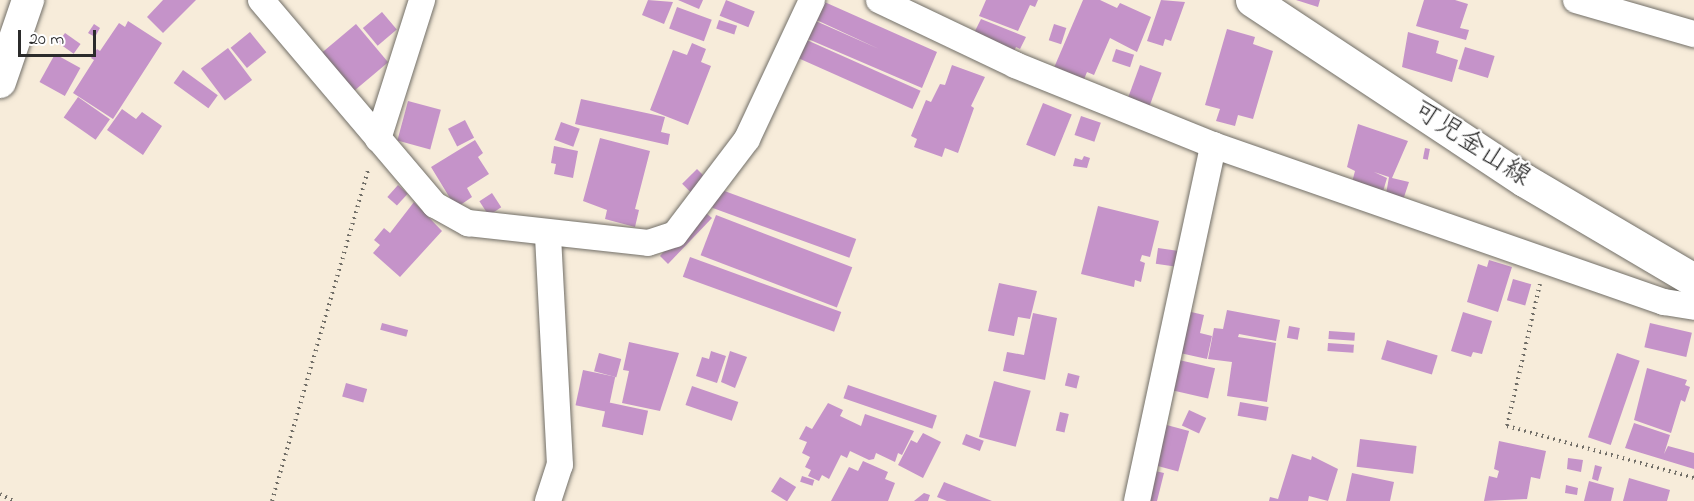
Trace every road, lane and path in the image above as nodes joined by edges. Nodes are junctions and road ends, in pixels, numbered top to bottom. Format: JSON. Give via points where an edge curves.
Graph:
{"nodes":[{"id":1,"x":28,"y":0,"type":"edge"},
{"id":2,"x":261,"y":0,"type":"edge"},
{"id":3,"x":422,"y":0,"type":"edge"},
{"id":4,"x":812,"y":0,"type":"edge"},
{"id":5,"x":879,"y":0,"type":"edge"},
{"id":6,"x":1252,"y":0,"type":"edge"},
{"id":7,"x":1576,"y":0,"type":"edge"},
{"id":8,"x":1694,"y":34,"type":"edge"},
{"id":9,"x":0,"y":82,"type":"edge"},
{"id":10,"x":378,"y":139,"type":"junction"},
{"id":11,"x":1213,"y":145,"type":"junction"},
{"id":12,"x":548,"y":233,"type":"junction"},
{"id":13,"x":1545,"y":260,"type":"junction"},
{"id":14,"x":1694,"y":280,"type":"edge"},
{"id":15,"x":1694,"y":307,"type":"edge"},
{"id":16,"x":1694,"y":478,"type":"edge"},
{"id":17,"x":0,"y":494,"type":"edge"},
{"id":18,"x":14,"y":501,"type":"edge"},
{"id":19,"x":272,"y":501,"type":"edge"},
{"id":20,"x":548,"y":501,"type":"edge"},
{"id":21,"x":1137,"y":501,"type":"edge"}],
"edges":[{"from":1,"to":9,"type":"street"},
{"from":2,"to":10,"type":"street"},
{"from":3,"to":10,"type":"street"},
{"from":4,"to":12,"type":"street","via":[[747,138],[675,234],[648,243]]},
{"from":5,"to":11,"type":"street","via":[[1015,65]]},
{"from":6,"to":14,"type":"main road","name":"可児金山線","via":[[1524,180]]},
{"from":7,"to":8,"type":"street"},
{"from":10,"to":12,"type":"street","via":[[435,206],[468,223]]},
{"from":10,"to":19,"type":"path"},
{"from":11,"to":13,"type":"street"},
{"from":11,"to":21,"type":"street"},
{"from":12,"to":20,"type":"street","via":[[560,465]]},
{"from":13,"to":15,"type":"street","via":[[1664,302]]},
{"from":13,"to":16,"type":"path","via":[[1507,426]]},
{"from":17,"to":18,"type":"path"}]}
